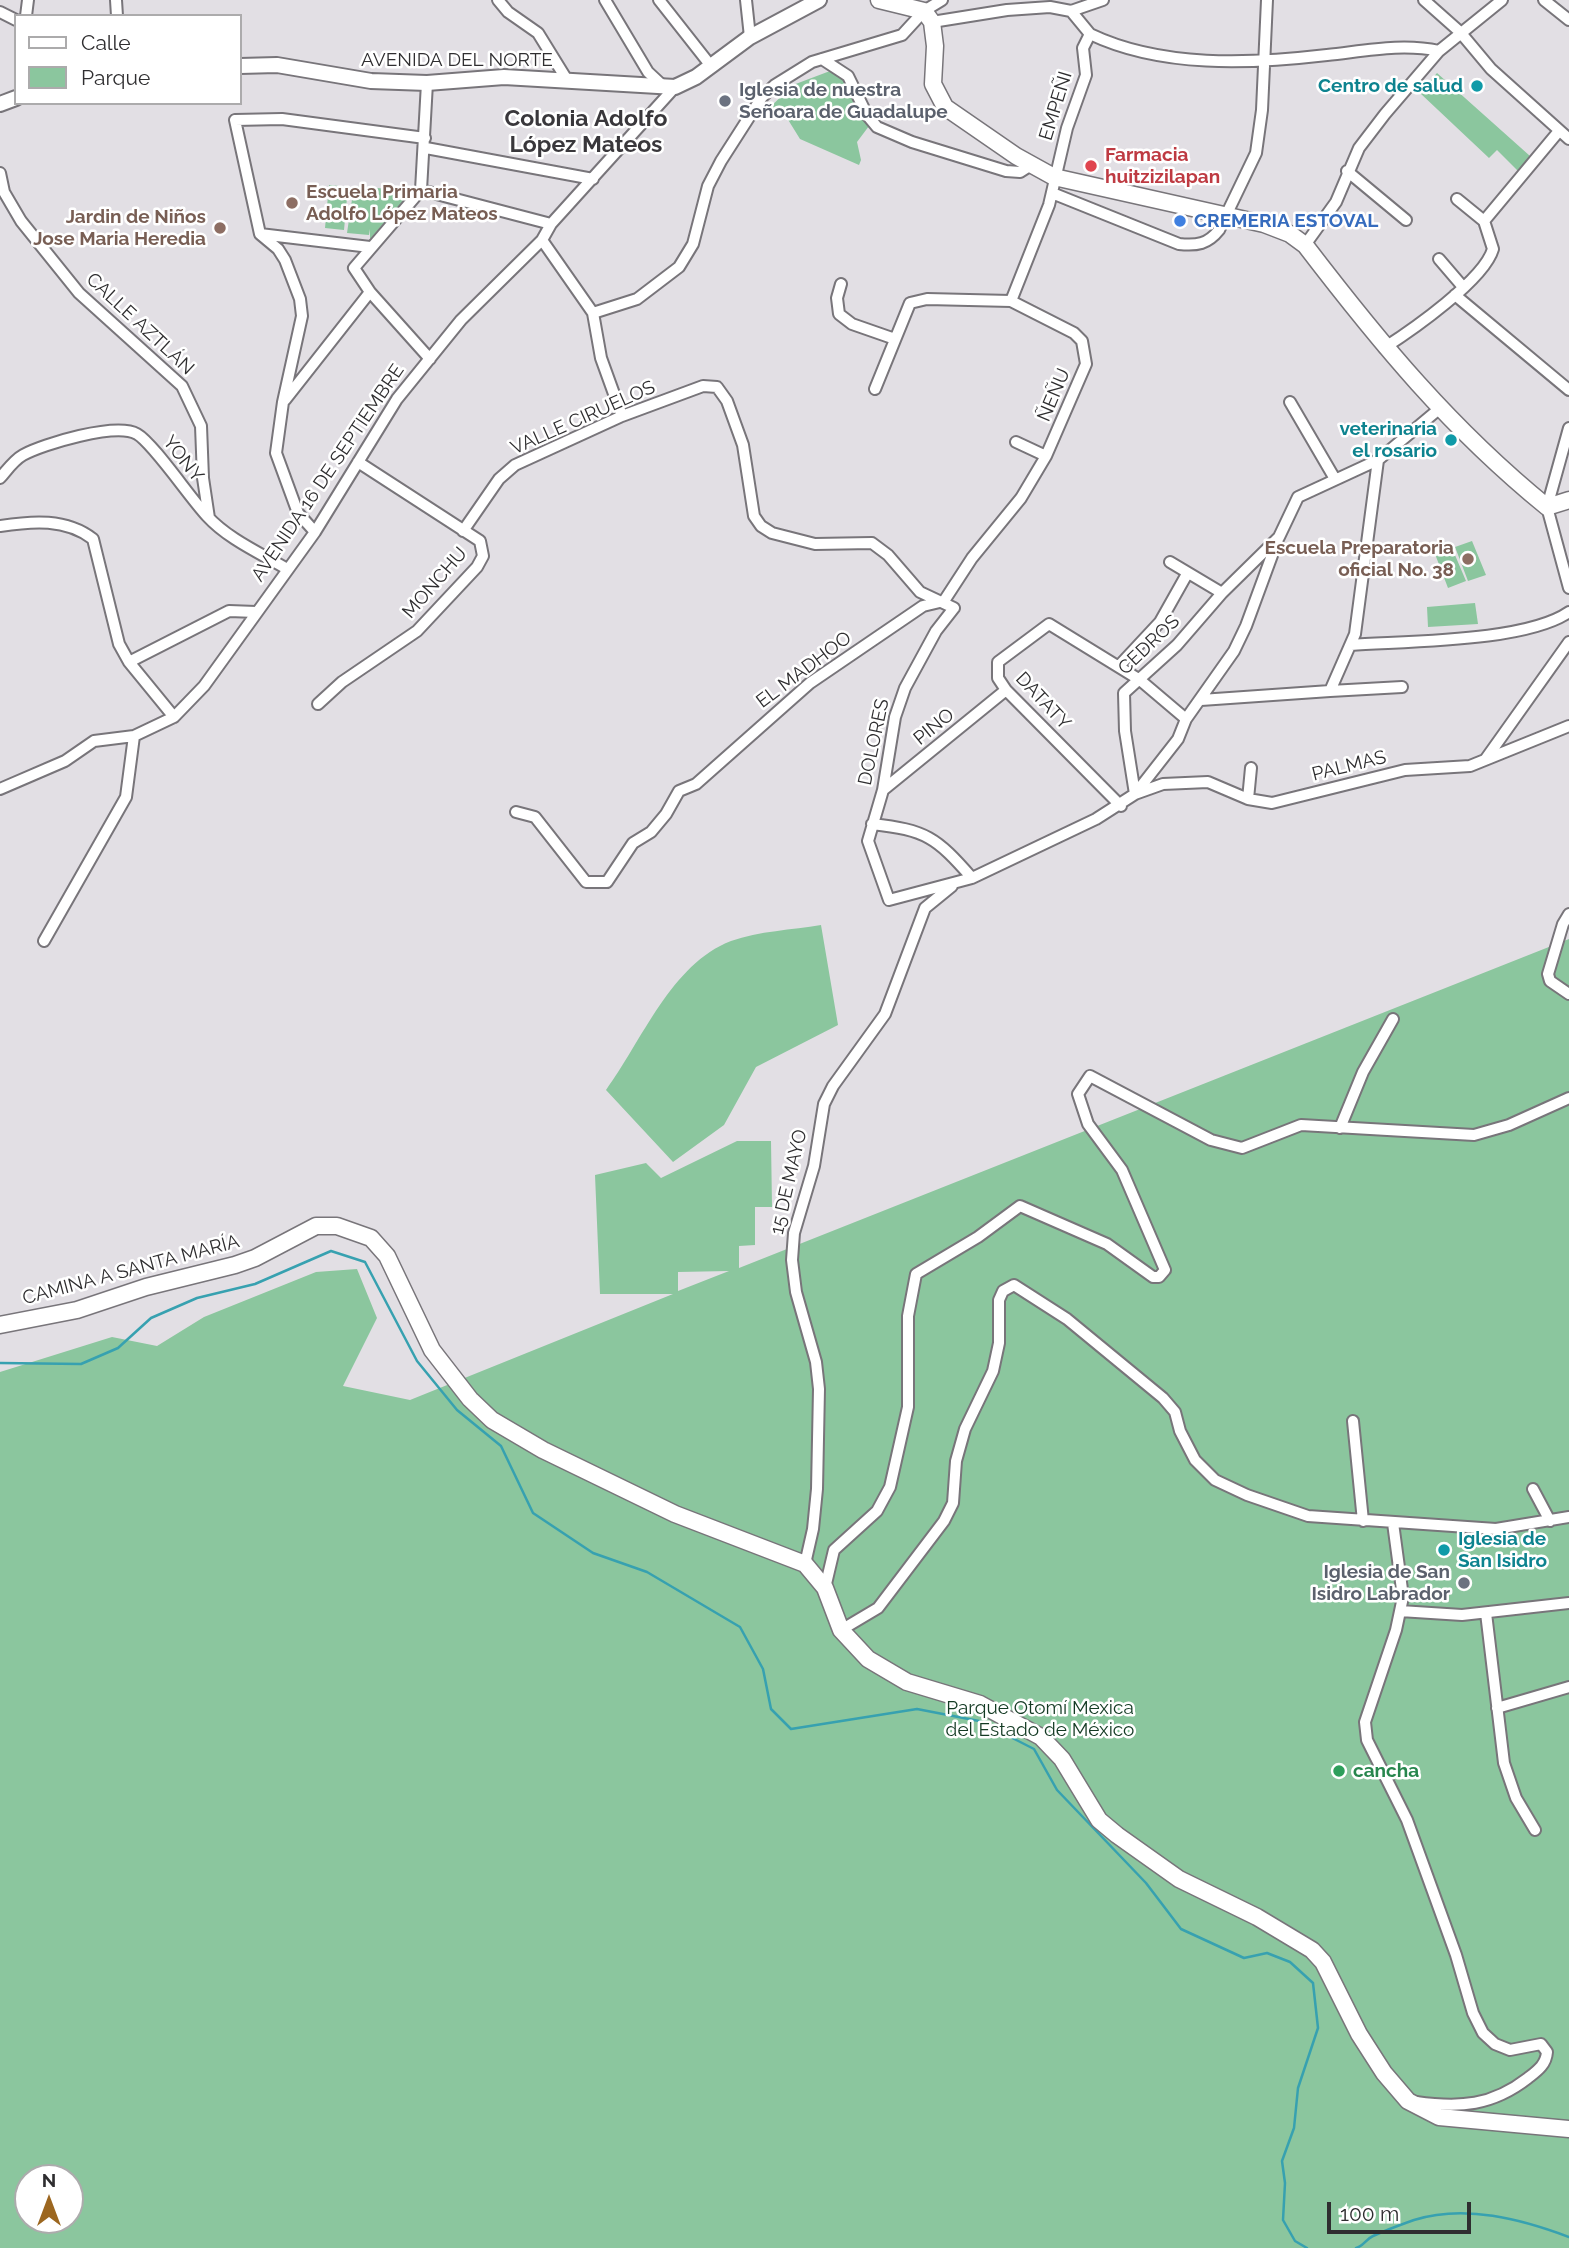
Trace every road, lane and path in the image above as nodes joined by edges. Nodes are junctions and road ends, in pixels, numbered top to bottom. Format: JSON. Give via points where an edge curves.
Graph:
{"nodes":[{"id":1,"x":498,"y":0,"type":"edge"},
{"id":2,"x":605,"y":0,"type":"edge"},
{"id":3,"x":659,"y":0,"type":"edge"},
{"id":4,"x":746,"y":0,"type":"edge"},
{"id":5,"x":819,"y":0,"type":"edge"},
{"id":6,"x":879,"y":0,"type":"edge"},
{"id":7,"x":942,"y":0,"type":"edge"},
{"id":8,"x":1103,"y":0,"type":"edge"},
{"id":9,"x":1267,"y":0,"type":"edge"},
{"id":10,"x":1424,"y":0,"type":"edge"},
{"id":11,"x":1502,"y":0,"type":"edge"},
{"id":12,"x":1544,"y":0,"type":"edge"},
{"id":13,"x":1071,"y":11,"type":"junction"},
{"id":14,"x":928,"y":16,"type":"junction"},
{"id":15,"x":1569,"y":20,"type":"edge"},
{"id":16,"x":1460,"y":32,"type":"junction"},
{"id":17,"x":1090,"y":34,"type":"junction"},
{"id":18,"x":750,"y":37,"type":"junction"},
{"id":19,"x":1439,"y":51,"type":"junction"},
{"id":20,"x":822,"y":58,"type":"junction"},
{"id":21,"x":1266,"y":60,"type":"junction"},
{"id":22,"x":242,"y":66,"type":"edge"},
{"id":23,"x":711,"y":66,"type":"junction"},
{"id":24,"x":567,"y":80,"type":"junction"},
{"id":25,"x":427,"y":83,"type":"junction"},
{"id":26,"x":669,"y":87,"type":"junction"},
{"id":27,"x":1559,"y":131,"type":"junction"},
{"id":28,"x":1569,"y":139,"type":"edge"},
{"id":29,"x":425,"y":143,"type":"junction"},
{"id":30,"x":1031,"y":165,"type":"junction"},
{"id":31,"x":1347,"y":171,"type":"junction"},
{"id":32,"x":0,"y":173,"type":"edge"},
{"id":33,"x":593,"y":178,"type":"junction"},
{"id":34,"x":1053,"y":185,"type":"junction"},
{"id":35,"x":421,"y":190,"type":"junction"},
{"id":36,"x":1457,"y":198,"type":"dead end"},
{"id":37,"x":1225,"y":214,"type":"junction"},
{"id":38,"x":1406,"y":220,"type":"dead end"},
{"id":39,"x":1484,"y":221,"type":"junction"},
{"id":40,"x":551,"y":224,"type":"junction"},
{"id":41,"x":260,"y":234,"type":"junction"},
{"id":42,"x":542,"y":240,"type":"junction"},
{"id":43,"x":1305,"y":245,"type":"junction"},
{"id":44,"x":370,"y":247,"type":"junction"},
{"id":45,"x":1439,"y":259,"type":"dead end"},
{"id":46,"x":841,"y":284,"type":"dead end"},
{"id":47,"x":1459,"y":291,"type":"junction"},
{"id":48,"x":370,"y":292,"type":"junction"},
{"id":49,"x":1011,"y":301,"type":"junction"},
{"id":50,"x":593,"y":313,"type":"junction"},
{"id":51,"x":895,"y":338,"type":"junction"},
{"id":52,"x":1384,"y":348,"type":"junction"},
{"id":53,"x":429,"y":359,"type":"junction"},
{"id":54,"x":875,"y":389,"type":"dead end"},
{"id":55,"x":1569,"y":390,"type":"edge"},
{"id":56,"x":283,"y":402,"type":"junction"},
{"id":57,"x":1290,"y":402,"type":"dead end"},
{"id":58,"x":1439,"y":409,"type":"junction"},
{"id":59,"x":622,"y":416,"type":"junction"},
{"id":60,"x":1569,"y":428,"type":"edge"},
{"id":61,"x":1016,"y":442,"type":"dead end"},
{"id":62,"x":1046,"y":456,"type":"junction"},
{"id":63,"x":1378,"y":460,"type":"junction"},
{"id":64,"x":358,"y":462,"type":"junction"},
{"id":65,"x":0,"y":478,"type":"edge"},
{"id":66,"x":1335,"y":480,"type":"junction"},
{"id":67,"x":1569,"y":500,"type":"edge"},
{"id":68,"x":1547,"y":507,"type":"junction"},
{"id":69,"x":209,"y":518,"type":"junction"},
{"id":70,"x":0,"y":526,"type":"edge"},
{"id":71,"x":463,"y":531,"type":"junction"},
{"id":72,"x":315,"y":532,"type":"junction"},
{"id":73,"x":1279,"y":537,"type":"junction"},
{"id":74,"x":1170,"y":562,"type":"dead end"},
{"id":75,"x":287,"y":569,"type":"junction"},
{"id":76,"x":1187,"y":574,"type":"junction"},
{"id":77,"x":1569,"y":588,"type":"edge"},
{"id":78,"x":1222,"y":593,"type":"junction"},
{"id":79,"x":944,"y":601,"type":"junction"},
{"id":80,"x":256,"y":612,"type":"junction"},
{"id":81,"x":1569,"y":612,"type":"edge"},
{"id":82,"x":1569,"y":642,"type":"edge"},
{"id":83,"x":1351,"y":645,"type":"junction"},
{"id":84,"x":129,"y":662,"type":"junction"},
{"id":85,"x":1119,"y":666,"type":"junction"},
{"id":86,"x":1140,"y":680,"type":"junction"},
{"id":87,"x":1402,"y":687,"type":"dead end"},
{"id":88,"x":1006,"y":690,"type":"junction"},
{"id":89,"x":1330,"y":691,"type":"junction"},
{"id":90,"x":1201,"y":700,"type":"junction"},
{"id":91,"x":318,"y":704,"type":"dead end"},
{"id":92,"x":174,"y":717,"type":"junction"},
{"id":93,"x":1186,"y":719,"type":"junction"},
{"id":94,"x":1569,"y":726,"type":"edge"},
{"id":95,"x":134,"y":736,"type":"junction"},
{"id":96,"x":1483,"y":762,"type":"junction"},
{"id":97,"x":1251,"y":768,"type":"dead end"},
{"id":98,"x":0,"y":789,"type":"edge"},
{"id":99,"x":883,"y":790,"type":"junction"},
{"id":100,"x":1135,"y":794,"type":"junction"},
{"id":101,"x":1248,"y":799,"type":"junction"},
{"id":102,"x":1121,"y":806,"type":"junction"},
{"id":103,"x":516,"y":812,"type":"dead end"},
{"id":104,"x":872,"y":824,"type":"junction"},
{"id":105,"x":972,"y":878,"type":"junction"},
{"id":106,"x":953,"y":885,"type":"junction"},
{"id":107,"x":1569,"y":914,"type":"edge"},
{"id":108,"x":44,"y":941,"type":"dead end"},
{"id":109,"x":1569,"y":994,"type":"edge"},
{"id":110,"x":1394,"y":1019,"type":"dead end"},
{"id":111,"x":1569,"y":1097,"type":"edge"},
{"id":112,"x":1340,"y":1129,"type":"junction"},
{"id":113,"x":0,"y":1325,"type":"edge"},
{"id":114,"x":1353,"y":1421,"type":"dead end"},
{"id":115,"x":1533,"y":1489,"type":"dead end"},
{"id":116,"x":1569,"y":1517,"type":"edge"},
{"id":117,"x":1363,"y":1521,"type":"junction"},
{"id":118,"x":1550,"y":1521,"type":"junction"},
{"id":119,"x":1394,"y":1523,"type":"junction"},
{"id":120,"x":805,"y":1564,"type":"junction"},
{"id":121,"x":825,"y":1588,"type":"junction"},
{"id":122,"x":1569,"y":1603,"type":"edge"},
{"id":123,"x":1400,"y":1611,"type":"junction"},
{"id":124,"x":1486,"y":1613,"type":"junction"},
{"id":125,"x":841,"y":1630,"type":"junction"},
{"id":126,"x":1569,"y":1687,"type":"edge"},
{"id":127,"x":1497,"y":1708,"type":"junction"},
{"id":128,"x":1535,"y":1830,"type":"dead end"},
{"id":129,"x":1408,"y":2101,"type":"junction"},
{"id":130,"x":1569,"y":2129,"type":"edge"}],
"edges":[{"from":1,"to":24,"type":"street","via":[[538,33]]},
{"from":2,"to":26,"type":"street","via":[[648,72]]},
{"from":3,"to":23,"type":"street"},
{"from":4,"to":18,"type":"street"},
{"from":5,"to":18,"type":"street","name":"AVENIDA 16 DE SEPTIEMBRE"},
{"from":6,"to":14,"type":"main road"},
{"from":7,"to":14,"type":"street"},
{"from":8,"to":13,"type":"street"},
{"from":9,"to":21,"type":"street"},
{"from":10,"to":16,"type":"street"},
{"from":11,"to":16,"type":"street"},
{"from":12,"to":15,"type":"street"},
{"from":13,"to":14,"type":"street","via":[[1050,7]]},
{"from":13,"to":17,"type":"street"},
{"from":14,"to":20,"type":"street","via":[[902,35]]},
{"from":14,"to":30,"type":"main road","via":[[935,46],[933,84],[944,107]]},
{"from":16,"to":19,"type":"street"},
{"from":16,"to":27,"type":"street","via":[[1491,69]]},
{"from":17,"to":21,"type":"street","via":[[1134,52],[1158,56]]},
{"from":17,"to":34,"type":"street","name":"EMPEÑI","via":[[1083,48],[1086,75]]},
{"from":18,"to":23,"type":"street","name":"AVENIDA 16 DE SEPTIEMBRE"},
{"from":19,"to":21,"type":"street","via":[[1412,46]]},
{"from":19,"to":31,"type":"street","via":[[1370,132]]},
{"from":20,"to":30,"type":"street","via":[[848,76],[867,115],[885,132],[1006,171],[1020,172]]},
{"from":20,"to":50,"type":"street","via":[[775,85],[743,124],[708,186],[693,244],[679,267],[637,299]]},
{"from":21,"to":37,"type":"street","via":[[1256,153]]},
{"from":22,"to":25,"type":"street","name":"AVENIDA DEL NORTE","via":[[276,65],[349,79]]},
{"from":23,"to":26,"type":"street","name":"AVENIDA 16 DE SEPTIEMBRE"},
{"from":24,"to":25,"type":"street","name":"AVENIDA DEL NORTE","via":[[504,77]]},
{"from":24,"to":26,"type":"street","name":"AVENIDA DEL NORTE"},
{"from":25,"to":29,"type":"street"},
{"from":26,"to":33,"type":"street","name":"AVENIDA 16 DE SEPTIEMBRE"},
{"from":27,"to":28,"type":"street"},
{"from":27,"to":39,"type":"street"},
{"from":29,"to":33,"type":"street"},
{"from":29,"to":35,"type":"street"},
{"from":29,"to":41,"type":"street","via":[[282,119],[235,120]]},
{"from":30,"to":34,"type":"main road"},
{"from":31,"to":38,"type":"street"},
{"from":31,"to":43,"type":"street","via":[[1336,202]]},
{"from":32,"to":69,"type":"street","name":"CALLE AZTLÁN","via":[[12,206],[79,293],[182,386],[201,426]]},
{"from":33,"to":40,"type":"street","name":"AVENIDA 16 DE SEPTIEMBRE"},
{"from":34,"to":37,"type":"main road"},
{"from":34,"to":37,"type":"street","via":[[1179,244],[1192,246],[1211,240]]},
{"from":34,"to":49,"type":"street"},
{"from":35,"to":40,"type":"street"},
{"from":35,"to":44,"type":"street"},
{"from":36,"to":39,"type":"street"},
{"from":37,"to":43,"type":"main road","via":[[1277,228]]},
{"from":39,"to":47,"type":"street","via":[[1492,242],[1491,255]]},
{"from":40,"to":42,"type":"street","name":"AVENIDA 16 DE SEPTIEMBRE"},
{"from":41,"to":44,"type":"street"},
{"from":41,"to":56,"type":"street","via":[[285,260],[300,299],[302,316]]},
{"from":42,"to":50,"type":"street"},
{"from":42,"to":53,"type":"street","name":"AVENIDA 16 DE SEPTIEMBRE","via":[[461,320]]},
{"from":43,"to":52,"type":"main road"},
{"from":44,"to":48,"type":"street","via":[[354,268]]},
{"from":45,"to":47,"type":"street"},
{"from":46,"to":51,"type":"street","via":[[838,314],[852,324]]},
{"from":47,"to":52,"type":"street"},
{"from":47,"to":55,"type":"street"},
{"from":48,"to":53,"type":"street"},
{"from":48,"to":56,"type":"street"},
{"from":49,"to":51,"type":"street","via":[[918,300],[906,309]]},
{"from":49,"to":62,"type":"street","name":"ÑEÑU","via":[[1074,333],[1086,352],[1086,364]]},
{"from":50,"to":59,"type":"street","via":[[601,358]]},
{"from":51,"to":54,"type":"street"},
{"from":52,"to":58,"type":"main road"},
{"from":53,"to":64,"type":"street","name":"AVENIDA 16 DE SEPTIEMBRE","via":[[397,398]]},
{"from":56,"to":72,"type":"street","via":[[276,453],[298,513]]},
{"from":57,"to":66,"type":"street"},
{"from":58,"to":63,"type":"street","name":"CEDROS"},
{"from":58,"to":68,"type":"main road"},
{"from":59,"to":71,"type":"street","name":"VALLE CIRUELOS","via":[[515,465],[499,479]]},
{"from":59,"to":79,"type":"street","name":"VALLE CIRUELOS","via":[[703,386],[717,387],[727,401],[748,463],[754,516],[761,526],[815,544],[872,543],[920,592]]},
{"from":60,"to":68,"type":"street"},
{"from":61,"to":62,"type":"street"},
{"from":62,"to":79,"type":"street","name":"ÑEÑU","via":[[1021,498]]},
{"from":63,"to":66,"type":"street","name":"CEDROS"},
{"from":63,"to":83,"type":"street"},
{"from":64,"to":71,"type":"street","name":"MONCHU"},
{"from":64,"to":72,"type":"street","name":"AVENIDA 16 DE SEPTIEMBRE"},
{"from":65,"to":69,"type":"street","name":"YONY","via":[[17,459],[34,450],[114,430],[131,431],[149,443]]},
{"from":66,"to":73,"type":"street","name":"CEDROS","via":[[1298,497]]},
{"from":67,"to":68,"type":"main road"},
{"from":68,"to":77,"type":"street"},
{"from":69,"to":75,"type":"street","name":"YONY"},
{"from":70,"to":84,"type":"street","via":[[25,522],[68,525],[93,539],[112,624]]},
{"from":71,"to":91,"type":"street","name":"MONCHU","via":[[482,545],[477,567],[417,631]]},
{"from":72,"to":75,"type":"street","name":"AVENIDA 16 DE SEPTIEMBRE"},
{"from":73,"to":78,"type":"street","name":"CEDROS"},
{"from":73,"to":90,"type":"street","via":[[1246,626]]},
{"from":74,"to":76,"type":"street"},
{"from":75,"to":80,"type":"street","name":"AVENIDA 16 DE SEPTIEMBRE"},
{"from":76,"to":78,"type":"street"},
{"from":76,"to":85,"type":"street","via":[[1160,622]]},
{"from":78,"to":86,"type":"street","name":"CEDROS"},
{"from":79,"to":99,"type":"street","name":"DOLORES","via":[[954,608],[936,631],[899,702]]},
{"from":79,"to":103,"type":"street","name":"EL MADHOO","via":[[923,606],[810,683],[696,784],[675,794],[655,828],[633,843],[612,878],[601,884],[586,882],[536,817]]},
{"from":80,"to":84,"type":"street","via":[[229,611]]},
{"from":80,"to":92,"type":"street","name":"AVENIDA 16 DE SEPTIEMBRE","via":[[204,685]]},
{"from":81,"to":83,"type":"street","via":[[1558,620],[1504,632]]},
{"from":82,"to":96,"type":"street"},
{"from":83,"to":89,"type":"street"},
{"from":84,"to":92,"type":"street"},
{"from":85,"to":86,"type":"street"},
{"from":85,"to":88,"type":"street","name":"DATATY","via":[[1049,624],[998,662],[995,670]]},
{"from":86,"to":93,"type":"street"},
{"from":86,"to":100,"type":"street","name":"CEDROS","via":[[1123,701]]},
{"from":87,"to":89,"type":"street"},
{"from":88,"to":99,"type":"street","name":"PINO"},
{"from":88,"to":102,"type":"street","name":"DATATY"},
{"from":89,"to":90,"type":"street"},
{"from":90,"to":93,"type":"street"},
{"from":92,"to":95,"type":"street","name":"AVENIDA 16 DE SEPTIEMBRE"},
{"from":93,"to":100,"type":"street","via":[[1178,738]]},
{"from":94,"to":96,"type":"street","name":"PALMAS"},
{"from":95,"to":98,"type":"street","name":"AVENIDA 16 DE SEPTIEMBRE","via":[[94,741],[65,761]]},
{"from":95,"to":108,"type":"street","via":[[126,797]]},
{"from":96,"to":101,"type":"street","name":"PALMAS","via":[[1460,768],[1405,770],[1272,803]]},
{"from":97,"to":101,"type":"street"},
{"from":99,"to":104,"type":"street","name":"DOLORES"},
{"from":100,"to":101,"type":"street","name":"PALMAS","via":[[1163,783],[1200,781]]},
{"from":100,"to":102,"type":"street"},
{"from":102,"to":105,"type":"street"},
{"from":104,"to":105,"type":"street","via":[[924,834]]},
{"from":104,"to":106,"type":"street","name":"DOLORES","via":[[869,841],[889,900]]},
{"from":105,"to":106,"type":"street"},
{"from":106,"to":120,"type":"street","name":"15 DE MAYO","via":[[925,908],[885,1014],[824,1104],[814,1166],[794,1233],[796,1292],[819,1390],[817,1489]]},
{"from":107,"to":109,"type":"street","via":[[1548,974],[1550,981]]},
{"from":110,"to":112,"type":"street","via":[[1363,1072]]},
{"from":111,"to":112,"type":"street","via":[[1509,1125],[1474,1135]]},
{"from":112,"to":121,"type":"street","via":[[1301,1125],[1242,1149],[1211,1140],[1090,1076],[1078,1094],[1082,1112],[1122,1170],[1165,1270],[1153,1277],[1107,1244],[1020,1206],[916,1274],[908,1316],[908,1407],[890,1486],[877,1511],[834,1550]]},
{"from":113,"to":120,"type":"main road","name":"CAMINA A SANTA MARÍA","via":[[77,1310],[164,1281],[235,1265],[307,1228],[324,1224],[350,1228],[381,1248],[432,1350],[492,1420],[675,1514]]},
{"from":114,"to":117,"type":"street"},
{"from":115,"to":118,"type":"street"},
{"from":116,"to":118,"type":"street"},
{"from":117,"to":119,"type":"street"},
{"from":117,"to":125,"type":"street","via":[[1308,1516],[1215,1479],[1187,1447],[1175,1412],[1163,1398],[1067,1319],[1017,1286],[1009,1286],[999,1300],[999,1343],[993,1371],[965,1429],[956,1461],[953,1503],[930,1544],[894,1590],[878,1608]]},
{"from":118,"to":119,"type":"street","via":[[1496,1529]]},
{"from":119,"to":123,"type":"street","via":[[1403,1597]]},
{"from":120,"to":121,"type":"main road","name":"CAMINA A SANTA MARÍA"},
{"from":121,"to":125,"type":"main road","name":"CAMINA A SANTA MARÍA"},
{"from":122,"to":124,"type":"street"},
{"from":123,"to":124,"type":"street"},
{"from":123,"to":129,"type":"street","via":[[1365,1722],[1367,1740],[1407,1819],[1483,2033],[1510,2050],[1541,2044],[1547,2052],[1538,2070],[1501,2097],[1445,2106]]},
{"from":124,"to":127,"type":"street"},
{"from":125,"to":129,"type":"main road","name":"CAMINA A SANTA MARÍA","via":[[868,1659],[898,1677],[980,1704],[1041,1737],[1062,1759],[1099,1820],[1117,1835],[1179,1879],[1312,1950],[1366,2043]]},
{"from":126,"to":127,"type":"street"},
{"from":127,"to":128,"type":"street","via":[[1504,1763]]},
{"from":129,"to":130,"type":"main road","name":"CAMINA A SANTA MARÍA","via":[[1439,2117]]}]}
